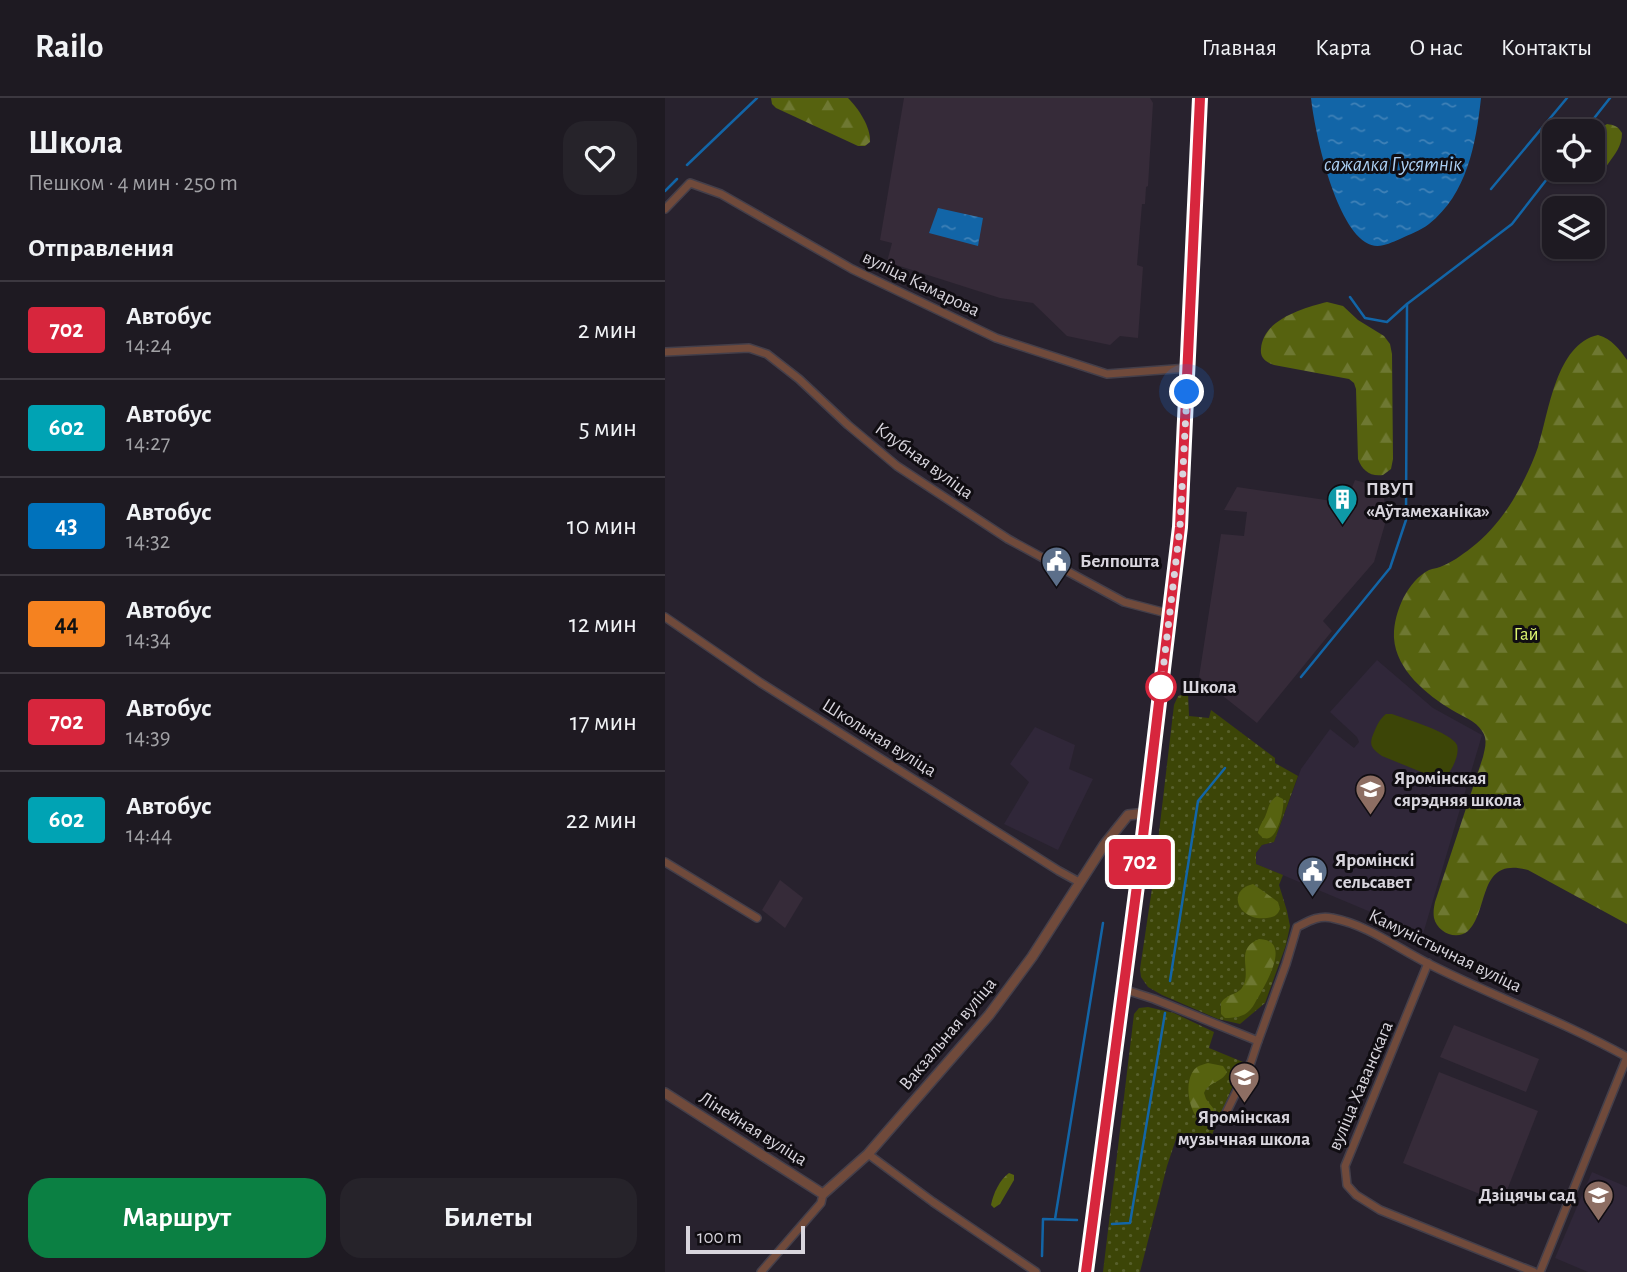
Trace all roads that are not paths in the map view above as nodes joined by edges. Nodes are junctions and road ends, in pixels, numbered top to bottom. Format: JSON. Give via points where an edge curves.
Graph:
{"nodes":[{"id":1,"x":1200,"y":98,"type":"edge"},
{"id":2,"x":665,"y":209,"type":"edge"},
{"id":3,"x":665,"y":352,"type":"edge"},
{"id":4,"x":1188,"y":368,"type":"junction"},
{"id":5,"x":1170,"y":614,"type":"junction"},
{"id":6,"x":665,"y":617,"type":"edge"},
{"id":7,"x":1146,"y":813,"type":"junction"},
{"id":8,"x":665,"y":862,"type":"edge"},
{"id":9,"x":1079,"y":882,"type":"junction"},
{"id":10,"x":757,"y":918,"type":"dead end"},
{"id":11,"x":1428,"y":964,"type":"junction"},
{"id":12,"x":1123,"y":989,"type":"junction"},
{"id":13,"x":1258,"y":1041,"type":"junction"},
{"id":14,"x":1627,"y":1057,"type":"edge"},
{"id":15,"x":665,"y":1093,"type":"edge"},
{"id":16,"x":1222,"y":1121,"type":"dead end"},
{"id":17,"x":868,"y":1154,"type":"junction"},
{"id":18,"x":823,"y":1194,"type":"junction"},
{"id":19,"x":761,"y":1272,"type":"edge"},
{"id":20,"x":1036,"y":1272,"type":"edge"},
{"id":21,"x":1087,"y":1272,"type":"edge"},
{"id":22,"x":1534,"y":1272,"type":"edge"},
{"id":23,"x":1540,"y":1272,"type":"edge"}],
"edges":[{"from":1,"to":4,"type":"main road"},
{"from":2,"to":4,"type":"street","name":"вуліца Камарова","via":[[690,183],[721,194],[852,269],[996,338],[1107,374]]},
{"from":3,"to":5,"type":"street","name":"Клубная вуліца","via":[[749,348],[767,354],[897,466],[1008,539],[1124,602]]},
{"from":4,"to":5,"type":"main road","via":[[1180,527]]},
{"from":5,"to":7,"type":"main road"},
{"from":6,"to":9,"type":"street","name":"Школьная вуліца"},
{"from":7,"to":9,"type":"street","name":"Вакзальная вуліца","via":[[1128,815]]},
{"from":7,"to":12,"type":"main road"},
{"from":8,"to":10,"type":"street"},
{"from":9,"to":17,"type":"street","name":"Вакзальная вуліца","via":[[997,1005]]},
{"from":11,"to":13,"type":"street","name":"Камуністычная вуліца","via":[[1356,925],[1314,918],[1297,927]]},
{"from":11,"to":14,"type":"street","name":"Камуністычная вуліца"},
{"from":11,"to":22,"type":"street","name":"вуліца Хаванскага","via":[[1345,1166],[1347,1185],[1380,1210]]},
{"from":12,"to":13,"type":"street"},
{"from":12,"to":21,"type":"main road"},
{"from":13,"to":16,"type":"street","name":"Камуністычная вуліца"},
{"from":14,"to":23,"type":"street"},
{"from":15,"to":18,"type":"street","name":"Лінейная вуліца"},
{"from":17,"to":18,"type":"street","name":"Вакзальная вуліца"},
{"from":17,"to":20,"type":"street"},
{"from":18,"to":19,"type":"street","name":"Вакзальная вуліца","via":[[821,1203]]}]}
